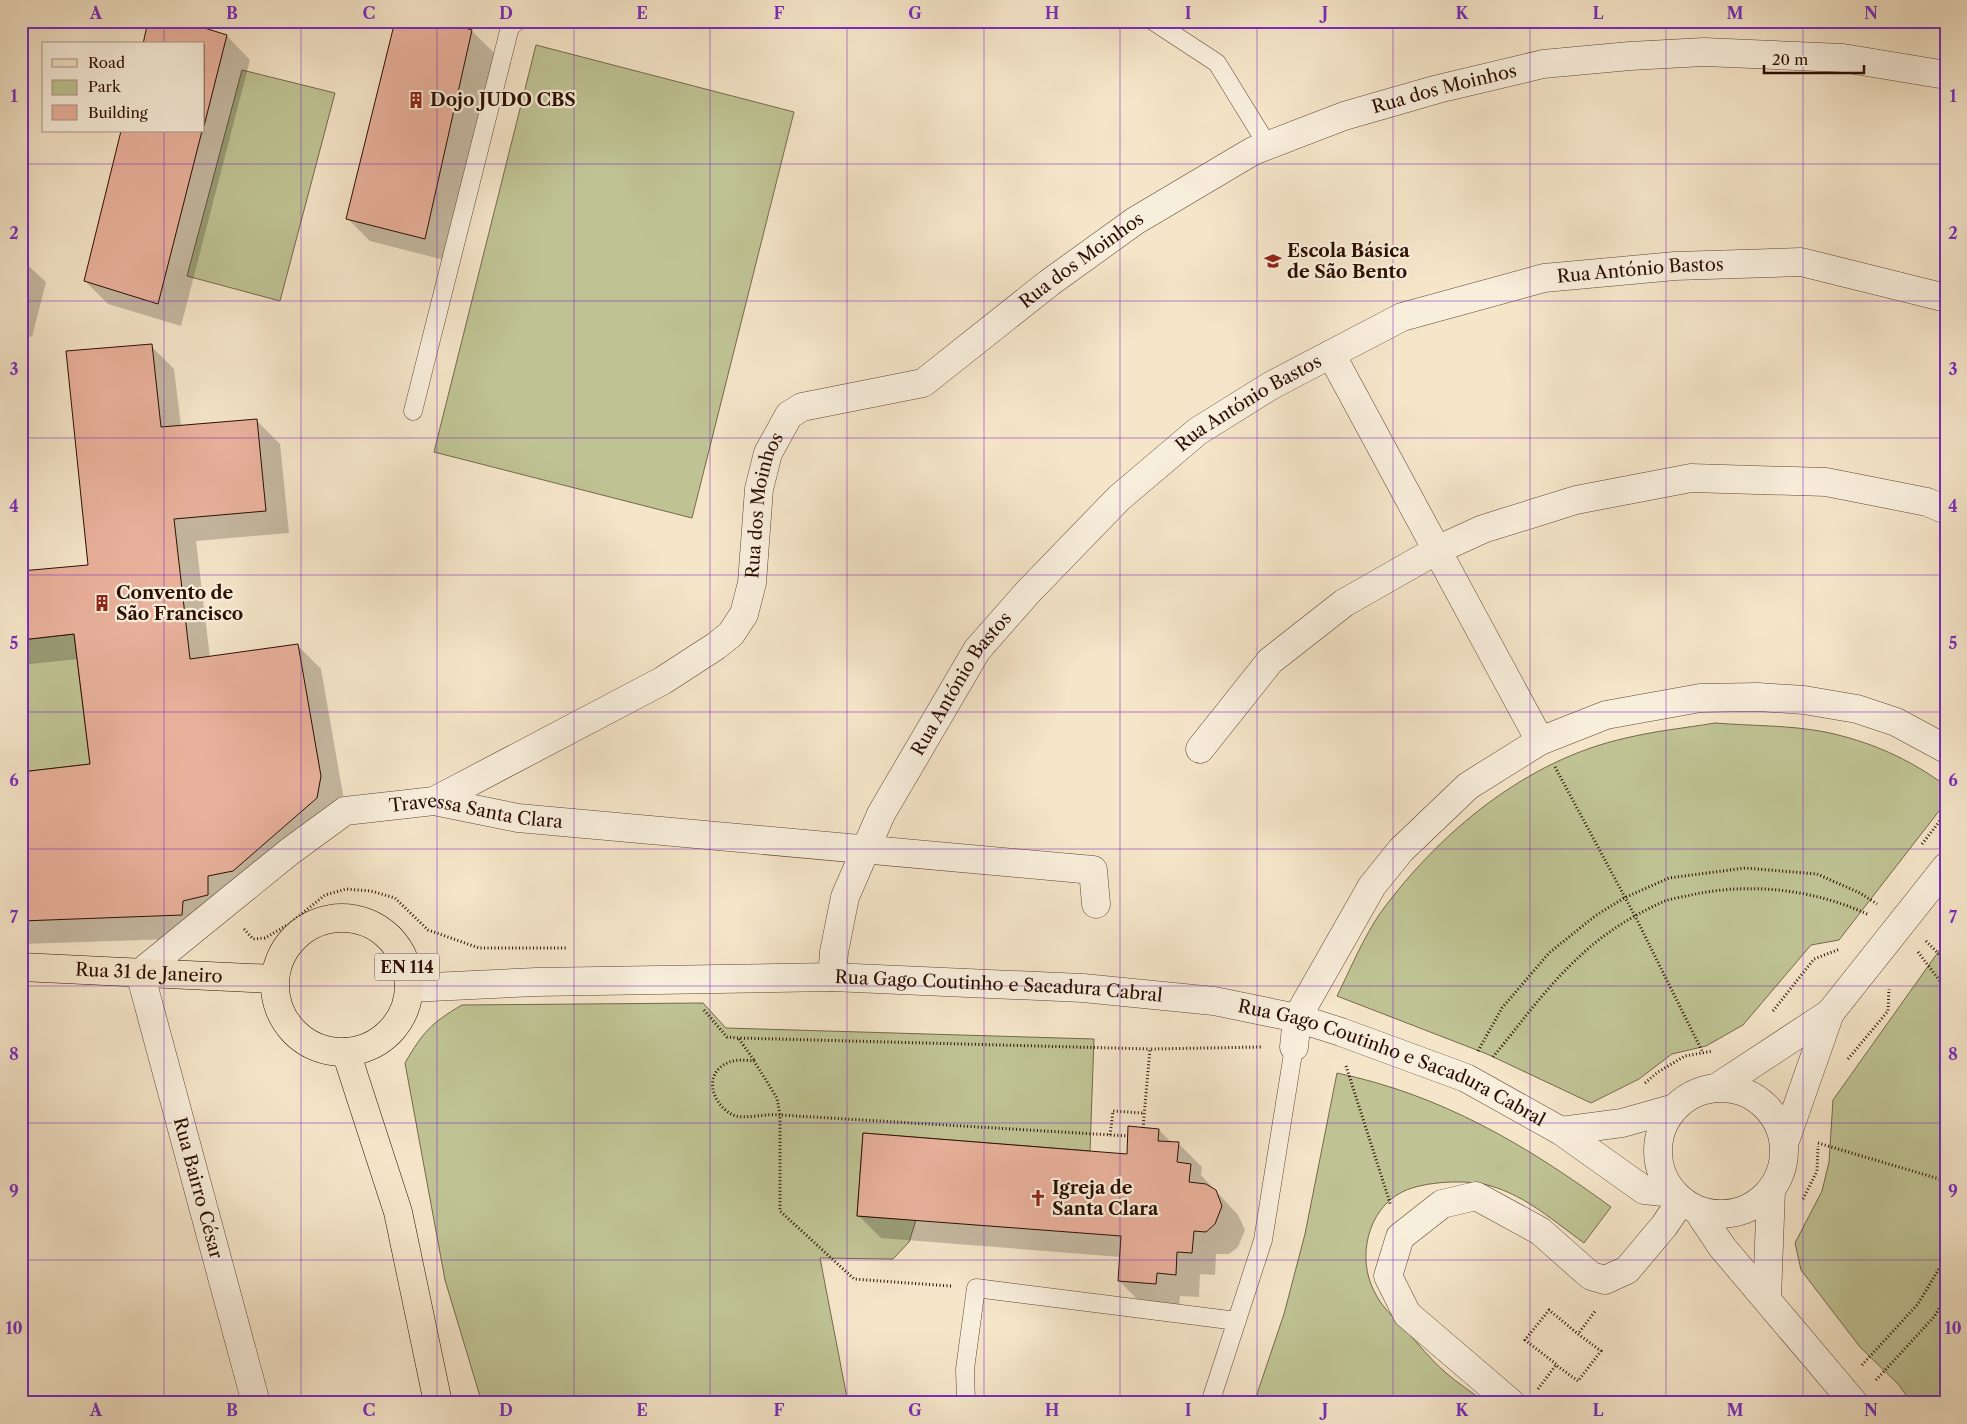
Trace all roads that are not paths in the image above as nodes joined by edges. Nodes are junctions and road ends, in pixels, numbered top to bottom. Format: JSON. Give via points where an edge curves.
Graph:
{"nodes":[{"id":1,"x":518,"y":21,"type":"edge"},
{"id":2,"x":1153,"y":21,"type":"edge"},
{"id":3,"x":1946,"y":75,"type":"edge"},
{"id":4,"x":1268,"y":146,"type":"junction"},
{"id":5,"x":1946,"y":298,"type":"edge"},
{"id":6,"x":1331,"y":354,"type":"junction"},
{"id":7,"x":413,"y":411,"type":"dead end"},
{"id":8,"x":1946,"y":510,"type":"edge"},
{"id":9,"x":1437,"y":550,"type":"junction"},
{"id":10,"x":1540,"y":741,"type":"junction"},
{"id":11,"x":1200,"y":748,"type":"dead end"},
{"id":12,"x":1946,"y":749,"type":"edge"},
{"id":13,"x":434,"y":800,"type":"junction"},
{"id":14,"x":867,"y":849,"type":"junction"},
{"id":15,"x":1946,"y":867,"type":"edge"},
{"id":16,"x":1096,"y":904,"type":"dead end"},
{"id":17,"x":21,"y":966,"type":"edge"},
{"id":18,"x":140,"y":973,"type":"junction"},
{"id":19,"x":832,"y":977,"type":"junction"},
{"id":20,"x":274,"y":979,"type":"junction"},
{"id":21,"x":410,"y":988,"type":"junction"},
{"id":22,"x":1830,"y":1013,"type":"junction"},
{"id":23,"x":1297,"y":1018,"type":"junction"},
{"id":24,"x":1294,"y":1047,"type":"joint"},
{"id":25,"x":346,"y":1052,"type":"junction"},
{"id":26,"x":1716,"y":1088,"type":"junction"},
{"id":27,"x":1674,"y":1108,"type":"junction"},
{"id":28,"x":1561,"y":1131,"type":"junction"},
{"id":29,"x":1784,"y":1144,"type":"junction"},
{"id":30,"x":1771,"y":1190,"type":"junction"},
{"id":31,"x":1684,"y":1201,"type":"junction"},
{"id":32,"x":1766,"y":1298,"type":"junction"},
{"id":33,"x":1237,"y":1321,"type":"junction"},
{"id":34,"x":1522,"y":1399,"type":"edge"},
{"id":35,"x":256,"y":1403,"type":"edge"},
{"id":36,"x":438,"y":1403,"type":"edge"},
{"id":37,"x":966,"y":1403,"type":"edge"},
{"id":38,"x":1210,"y":1403,"type":"edge"},
{"id":39,"x":1854,"y":1403,"type":"edge"}],
"edges":[{"from":1,"to":7,"type":"lane","via":[[510,27]]},
{"from":2,"to":4,"type":"lane","via":[[1217,63]]},
{"from":3,"to":4,"type":"street","name":"Rua dos Moinhos","via":[[1843,58],[1704,52],[1543,64],[1344,116]]},
{"from":4,"to":13,"type":"street","name":"Rua dos Moinhos","via":[[1253,151],[1135,221],[1049,283],[923,384],[802,407],[789,415],[768,453],[759,489],[752,583],[744,614],[731,634],[662,681]]},
{"from":5,"to":6,"type":"street","name":"Rua António Bastos","via":[[1801,262],[1675,266],[1544,278],[1402,317]]},
{"from":6,"to":9,"type":"street"},
{"from":6,"to":14,"type":"street","name":"Rua António Bastos","via":[[1272,385],[1198,431],[1119,498],[1028,592],[978,650],[881,814]]},
{"from":8,"to":9,"type":"street","via":[[1927,502],[1826,482],[1690,478],[1576,500],[1483,529]]},
{"from":9,"to":10,"type":"street"},
{"from":9,"to":11,"type":"street","via":[[1344,603],[1270,660]]},
{"from":10,"to":12,"type":"street","via":[[1606,715],[1700,698],[1758,697],[1804,700],[1857,709],[1896,722]]},
{"from":10,"to":23,"type":"street","via":[[1468,786],[1401,850],[1372,886]]},
{"from":13,"to":14,"type":"street","name":"Travessa Santa Clara","via":[[518,818]]},
{"from":13,"to":18,"type":"street","name":"Travessa Santa Clara","via":[[345,811],[288,852]]},
{"from":14,"to":16,"type":"street","name":"Travessa Santa Clara","via":[[1093,870]]},
{"from":14,"to":19,"type":"street","name":"Rua António Bastos","via":[[846,897]]},
{"from":15,"to":22,"type":"street"},
{"from":17,"to":18,"type":"main road","name":"Rua 31 de Janeiro"},
{"from":18,"to":20,"type":"main road","name":"Rua 31 de Janeiro"},
{"from":18,"to":35,"type":"street","name":"Rua Bairro César"},
{"from":19,"to":21,"type":"street","name":"Rua Gago Coutinho e Sacadura Cabral","via":[[536,982]]},
{"from":19,"to":23,"type":"street","name":"Rua Gago Coutinho e Sacadura Cabral","via":[[1083,988],[1214,1001]]},
{"from":20,"to":21,"type":"main road","number":"EN 114","via":[[280,956],[293,937],[312,924],[334,917],[358,918],[379,927],[396,944],[407,964]]},
{"from":20,"to":25,"type":"main road","number":"EN 114","via":[[276,1002],[286,1023],[302,1039],[323,1050]]},
{"from":21,"to":25,"type":"main road","number":"EN 114","via":[[406,1007],[397,1025],[383,1039],[365,1048]]},
{"from":22,"to":26,"type":"street"},
{"from":22,"to":29,"type":"street"},
{"from":23,"to":24,"type":"street"},
{"from":23,"to":28,"type":"street","name":"Rua Gago Coutinho e Sacadura Cabral","via":[[1466,1078]]},
{"from":24,"to":33,"type":"lane","via":[[1263,1240]]},
{"from":25,"to":36,"type":"main road","via":[[398,1212]]},
{"from":26,"to":27,"type":"street","via":[[1686,1098]]},
{"from":26,"to":29,"type":"street","via":[[1748,1094],[1761,1103],[1780,1128]]},
{"from":27,"to":28,"type":"street","name":"Rua Gago Coutinho e Sacadura Cabral","via":[[1622,1123]]},
{"from":27,"to":31,"type":"street","via":[[1665,1120],[1657,1148],[1663,1177]]},
{"from":28,"to":31,"type":"street","name":"Rua Gago Coutinho e Sacadura Cabral","via":[[1644,1190]]},
{"from":29,"to":30,"type":"street","via":[[1784,1160]]},
{"from":30,"to":31,"type":"street","via":[[1757,1204],[1738,1213],[1718,1215]]},
{"from":30,"to":32,"type":"street"},
{"from":31,"to":32,"type":"street"},
{"from":31,"to":34,"type":"street","via":[[1627,1270],[1605,1280],[1591,1276],[1540,1231],[1476,1196],[1442,1204],[1400,1238],[1388,1276],[1407,1314]]},
{"from":32,"to":39,"type":"street"},
{"from":33,"to":37,"type":"lane","via":[[976,1288],[965,1369]]},
{"from":33,"to":38,"type":"lane"}]}
